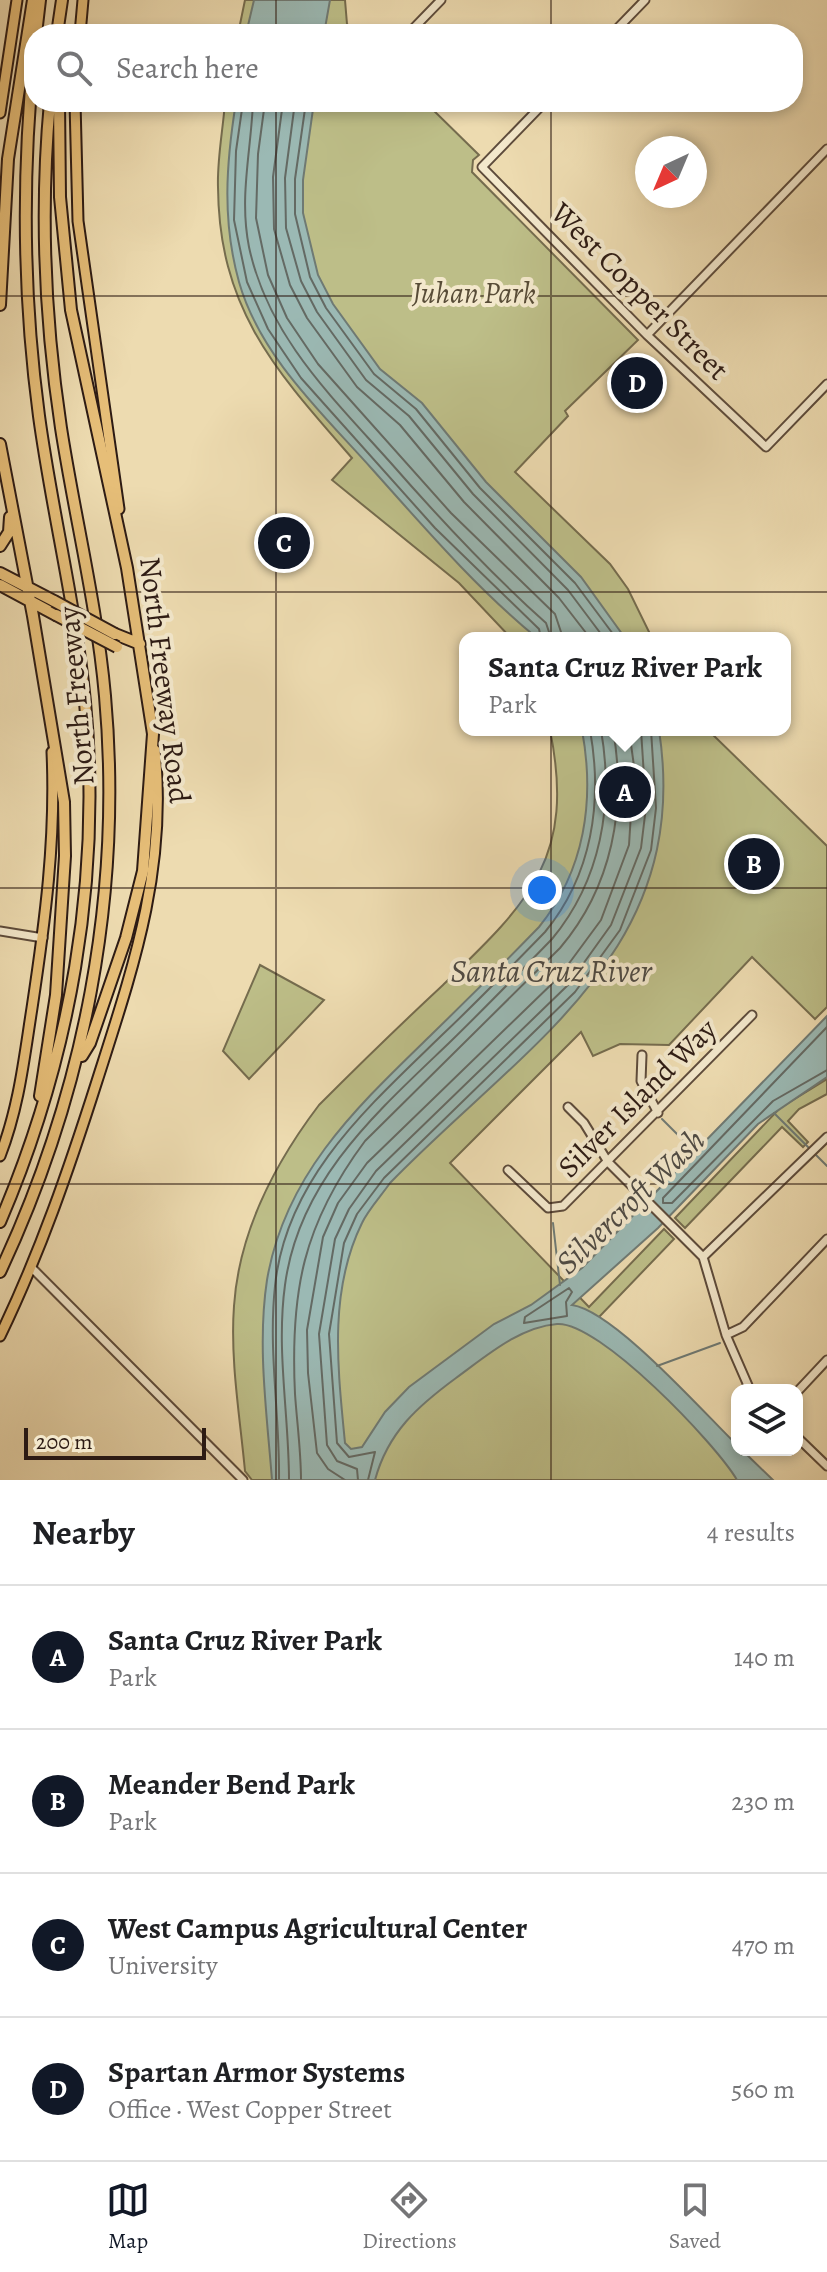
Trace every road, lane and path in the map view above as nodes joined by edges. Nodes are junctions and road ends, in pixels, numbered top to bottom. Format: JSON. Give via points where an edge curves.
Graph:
{"nodes":[{"id":1,"x":17,"y":0,"type":"edge"},
{"id":2,"x":33,"y":0,"type":"edge"},
{"id":3,"x":40,"y":0,"type":"edge"},
{"id":4,"x":62,"y":0,"type":"edge"},
{"id":5,"x":83,"y":0,"type":"edge"},
{"id":6,"x":441,"y":0,"type":"edge"},
{"id":7,"x":645,"y":0,"type":"edge"},
{"id":8,"x":29,"y":24,"type":"edge"},
{"id":9,"x":37,"y":24,"type":"edge"},
{"id":10,"x":59,"y":24,"type":"edge"},
{"id":11,"x":81,"y":24,"type":"edge"},
{"id":12,"x":418,"y":24,"type":"edge"},
{"id":13,"x":622,"y":24,"type":"edge"},
{"id":14,"x":24,"y":57,"type":"edge"},
{"id":15,"x":30,"y":112,"type":"edge"},
{"id":16,"x":50,"y":112,"type":"edge"},
{"id":17,"x":59,"y":112,"type":"edge"},
{"id":18,"x":75,"y":112,"type":"edge"},
{"id":19,"x":535,"y":112,"type":"edge"},
{"id":20,"x":0,"y":113,"type":"edge"},
{"id":21,"x":827,"y":149,"type":"edge"},
{"id":22,"x":0,"y":305,"type":"edge"},
{"id":23,"x":647,"y":335,"type":"junction"},
{"id":24,"x":827,"y":384,"type":"edge"},
{"id":25,"x":0,"y":444,"type":"edge"},
{"id":26,"x":8,"y":484,"type":"junction"},
{"id":27,"x":0,"y":546,"type":"edge"},
{"id":28,"x":127,"y":568,"type":"junction"},
{"id":29,"x":0,"y":573,"type":"edge"},
{"id":30,"x":0,"y":585,"type":"edge"},
{"id":31,"x":28,"y":587,"type":"junction"},
{"id":32,"x":30,"y":601,"type":"junction"},
{"id":33,"x":140,"y":644,"type":"junction"},
{"id":34,"x":47,"y":709,"type":"junction"},
{"id":35,"x":153,"y":734,"type":"junction"},
{"id":36,"x":0,"y":931,"type":"edge"},
{"id":37,"x":43,"y":938,"type":"junction"},
{"id":38,"x":752,"y":1015,"type":"dead end"},
{"id":39,"x":642,"y":1055,"type":"dead end"},
{"id":40,"x":76,"y":1064,"type":"junction"},
{"id":41,"x":568,"y":1107,"type":"dead end"},
{"id":42,"x":658,"y":1113,"type":"junction"},
{"id":43,"x":33,"y":1137,"type":"junction"},
{"id":44,"x":827,"y":1137,"type":"edge"},
{"id":45,"x":0,"y":1156,"type":"edge"},
{"id":46,"x":608,"y":1162,"type":"junction"},
{"id":47,"x":508,"y":1170,"type":"dead end"},
{"id":48,"x":0,"y":1222,"type":"edge"},
{"id":49,"x":827,"y":1239,"type":"edge"},
{"id":50,"x":703,"y":1257,"type":"junction"},
{"id":51,"x":32,"y":1268,"type":"junction"},
{"id":52,"x":0,"y":1272,"type":"edge"},
{"id":53,"x":726,"y":1335,"type":"junction"},
{"id":54,"x":0,"y":1336,"type":"edge"},
{"id":55,"x":827,"y":1360,"type":"edge"},
{"id":56,"x":747,"y":1384,"type":"edge"},
{"id":57,"x":803,"y":1386,"type":"edge"},
{"id":58,"x":803,"y":1443,"type":"edge"},
{"id":59,"x":827,"y":1466,"type":"edge"},
{"id":60,"x":243,"y":1480,"type":"edge"}],
"edges":[{"from":1,"to":20,"type":"main road"},
{"from":2,"to":8,"type":"highway"},
{"from":3,"to":9,"type":"highway"},
{"from":4,"to":10,"type":"highway"},
{"from":5,"to":11,"type":"main road"},
{"from":6,"to":12,"type":"street"},
{"from":7,"to":13,"type":"street"},
{"from":14,"to":22,"type":"highway","via":[[8,159]]},
{"from":15,"to":43,"type":"highway","name":"North Freeway","via":[[30,327],[47,469],[80,658],[89,831],[71,993]]},
{"from":16,"to":40,"type":"highway","name":"North Freeway","via":[[46,221],[52,343],[99,644],[110,773],[98,954]]},
{"from":17,"to":28,"type":"highway","via":[[60,197],[71,310]]},
{"from":18,"to":28,"type":"main road","name":"North Freeway Road","via":[[78,221]]},
{"from":19,"to":23,"type":"street","name":"West Copper Street","via":[[482,167]]},
{"from":21,"to":23,"type":"street"},
{"from":23,"to":24,"type":"street","name":"West Copper Street","via":[[766,447]]},
{"from":25,"to":26,"type":"highway"},
{"from":26,"to":27,"type":"highway","via":[[10,527]]},
{"from":26,"to":31,"type":"highway"},
{"from":28,"to":33,"type":"highway","name":"North Freeway Road"},
{"from":29,"to":31,"type":"highway"},
{"from":30,"to":32,"type":"highway"},
{"from":31,"to":32,"type":"highway"},
{"from":31,"to":33,"type":"highway","bridge":true},
{"from":32,"to":33,"type":"highway","bridge":true,"via":[[117,647]]},
{"from":32,"to":34,"type":"highway"},
{"from":33,"to":35,"type":"highway","name":"North Freeway Road"},
{"from":34,"to":37,"type":"main road","via":[[54,809]]},
{"from":34,"to":43,"type":"highway","via":[[60,772],[65,856],[54,1007]]},
{"from":35,"to":40,"type":"highway","via":[[148,830],[134,909],[90,1043]]},
{"from":35,"to":51,"type":"main road","name":"North Freeway Road","via":[[158,837],[147,918]]},
{"from":36,"to":37,"type":"street"},
{"from":37,"to":45,"type":"main road","via":[[20,1097]]},
{"from":38,"to":42,"type":"street","name":"Silver Island Way"},
{"from":39,"to":42,"type":"street","via":[[644,1090]]},
{"from":40,"to":52,"type":"highway","name":"North Freeway","via":[[38,1187]]},
{"from":41,"to":46,"type":"street"},
{"from":42,"to":46,"type":"street","name":"Silver Island Way"},
{"from":43,"to":48,"type":"highway","name":"North Freeway"},
{"from":44,"to":50,"type":"street"},
{"from":46,"to":47,"type":"street","name":"Silver Island Way","via":[[554,1211]]},
{"from":46,"to":50,"type":"street"},
{"from":49,"to":53,"type":"street","via":[[743,1327]]},
{"from":50,"to":53,"type":"street"},
{"from":51,"to":54,"type":"main road","name":"North Freeway Road"},
{"from":51,"to":60,"type":"street"},
{"from":53,"to":56,"type":"street"},
{"from":55,"to":57,"type":"street"},
{"from":58,"to":59,"type":"street"}]}
